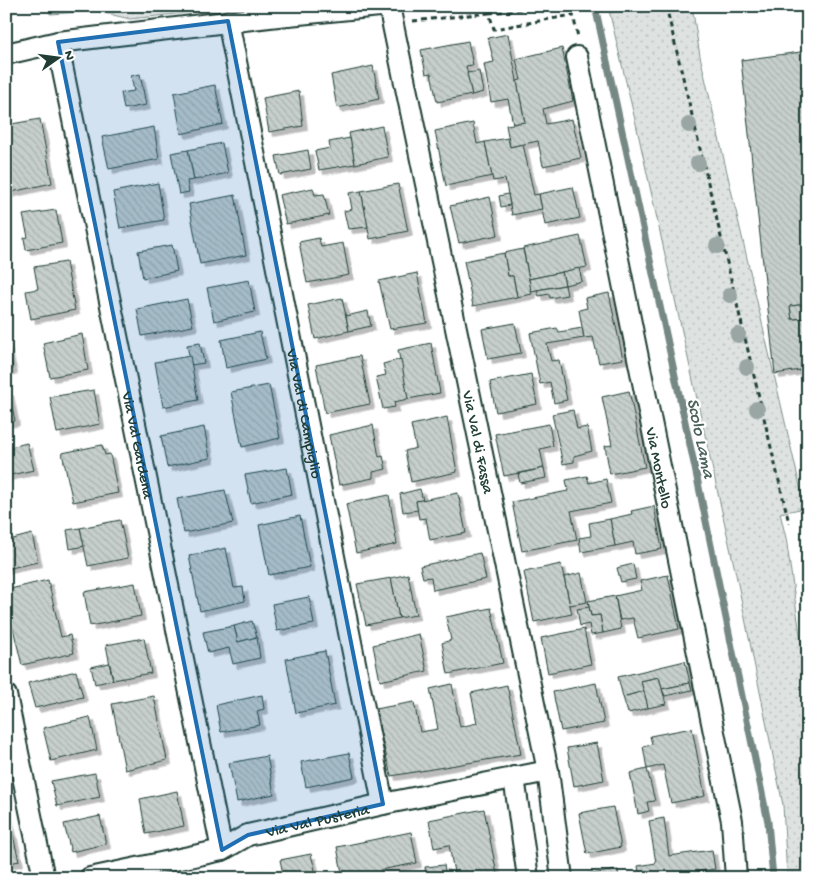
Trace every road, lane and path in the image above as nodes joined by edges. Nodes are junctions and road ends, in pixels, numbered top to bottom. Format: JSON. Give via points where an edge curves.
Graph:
{"nodes":[{"id":1,"x":380,"y":6,"type":"edge"},
{"id":2,"x":389,"y":6,"type":"edge"},
{"id":3,"x":553,"y":6,"type":"edge"},
{"id":4,"x":666,"y":6,"type":"edge"},
{"id":5,"x":490,"y":13,"type":"junction"},
{"id":6,"x":573,"y":16,"type":"dead end"},
{"id":7,"x":228,"y":22,"type":"junction"},
{"id":8,"x":408,"y":22,"type":"dead end"},
{"id":9,"x":58,"y":42,"type":"junction"},
{"id":10,"x":6,"y":54,"type":"edge"},
{"id":11,"x":577,"y":57,"type":"dead end"},
{"id":12,"x":789,"y":523,"type":"dead end"},
{"id":13,"x":6,"y":695,"type":"edge"},
{"id":14,"x":548,"y":771,"type":"junction"},
{"id":15,"x":514,"y":778,"type":"junction"},
{"id":16,"x":383,"y":804,"type":"junction"},
{"id":17,"x":222,"y":850,"type":"junction"},
{"id":18,"x":44,"y":878,"type":"edge"},
{"id":19,"x":90,"y":878,"type":"edge"},
{"id":20,"x":528,"y":878,"type":"edge"},
{"id":21,"x":562,"y":878,"type":"edge"},
{"id":22,"x":736,"y":878,"type":"edge"}],
"edges":[{"from":1,"to":7,"type":"street"},
{"from":2,"to":14,"type":"street","name":"Via Val di Fassa"},
{"from":3,"to":5,"type":"path"},
{"from":4,"to":12,"type":"path"},
{"from":5,"to":6,"type":"path","via":[[494,29]]},
{"from":5,"to":8,"type":"path"},
{"from":7,"to":9,"type":"street"},
{"from":7,"to":16,"type":"street","name":"Via Val di Campiglio"},
{"from":9,"to":10,"type":"street"},
{"from":9,"to":17,"type":"street","name":"Via Val Gardena"},
{"from":11,"to":22,"type":"street","name":"Via Montello","via":[[732,821]]},
{"from":13,"to":18,"type":"street"},
{"from":14,"to":15,"type":"street","name":"Via Val Pusteria"},
{"from":14,"to":21,"type":"street","name":"Via Val di Fassa"},
{"from":15,"to":16,"type":"street","name":"Via Val Pusteria"},
{"from":15,"to":20,"type":"street"},
{"from":16,"to":17,"type":"street","name":"Via Val Pusteria","via":[[248,835]]},
{"from":17,"to":19,"type":"street","name":"Via Val Pusteria"}]}
